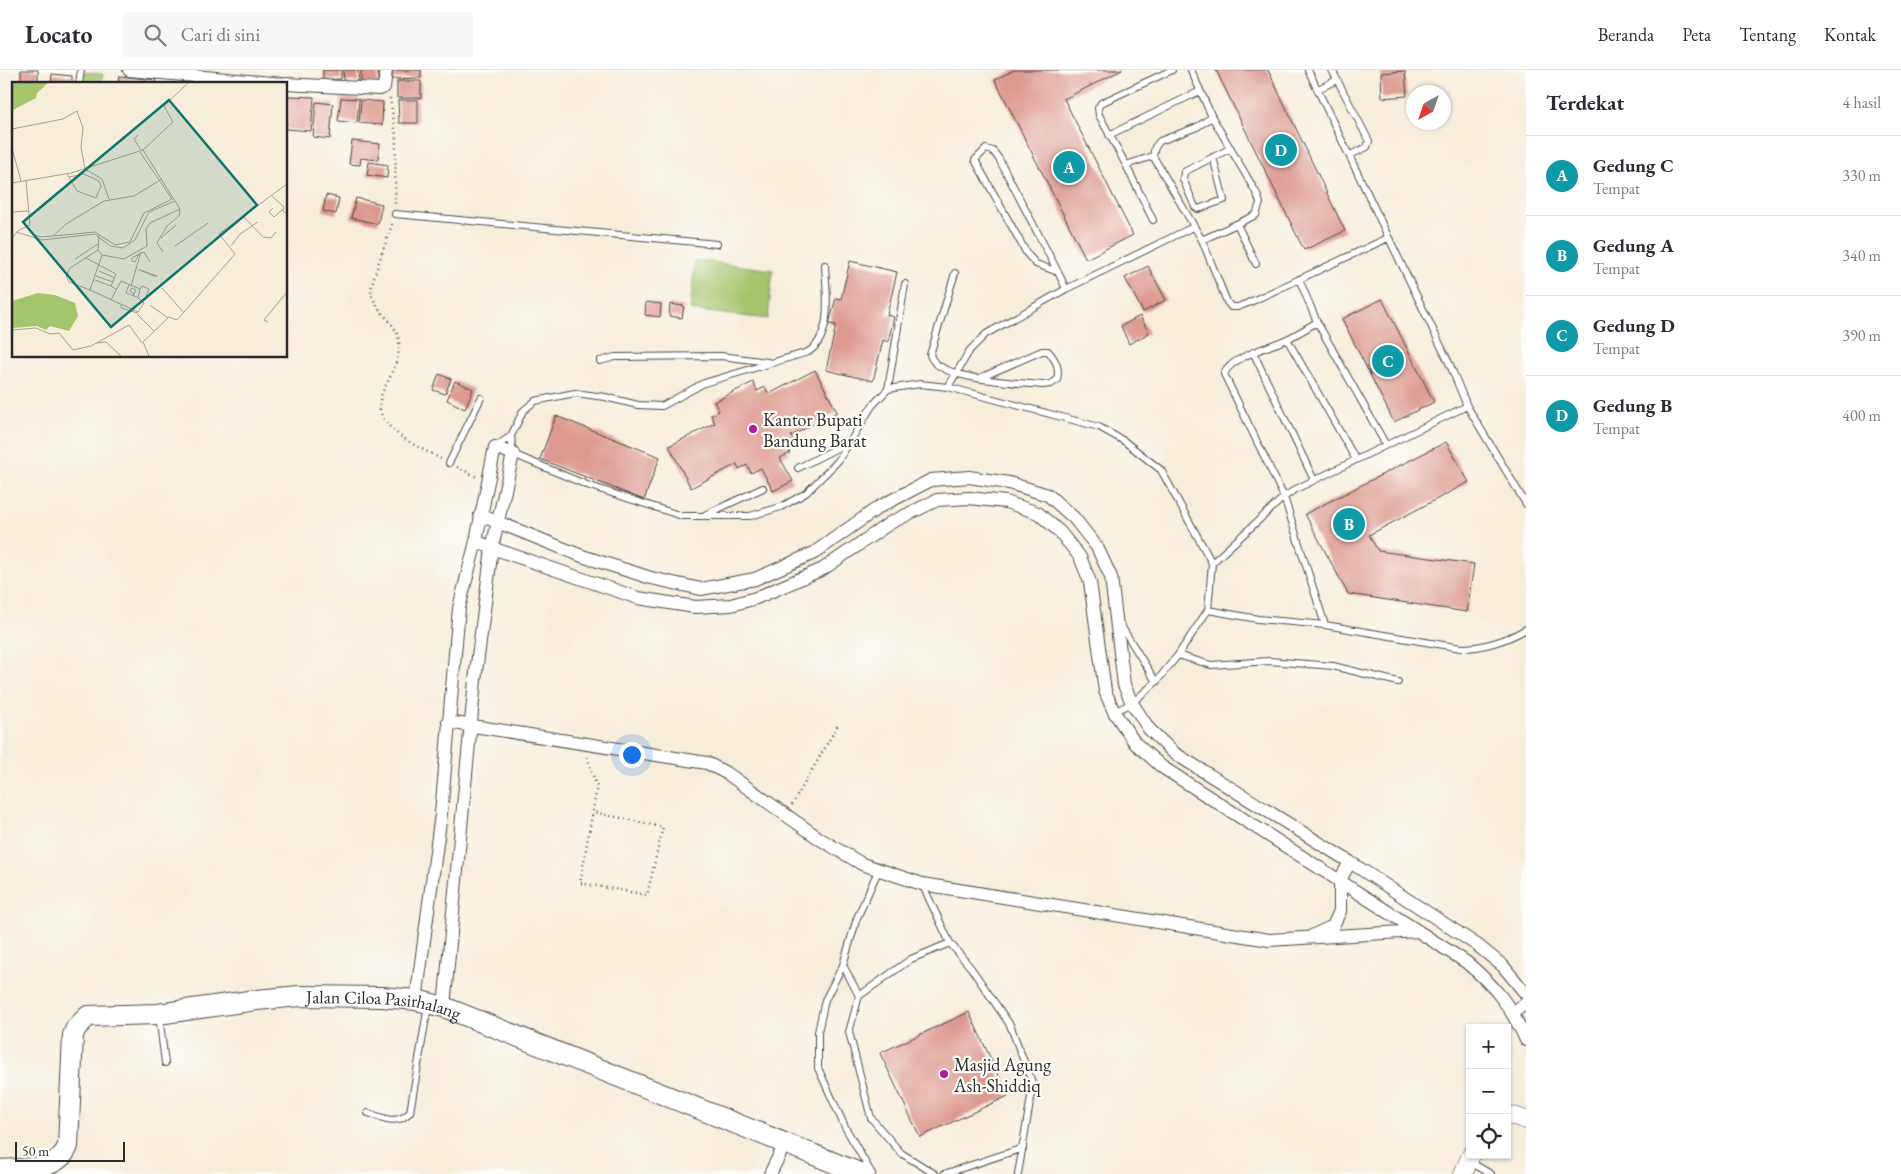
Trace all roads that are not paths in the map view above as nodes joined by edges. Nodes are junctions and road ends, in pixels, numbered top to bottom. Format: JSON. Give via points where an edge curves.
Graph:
{"nodes":[{"id":1,"x":129,"y":70,"type":"edge"},
{"id":2,"x":143,"y":70,"type":"edge"},
{"id":3,"x":386,"y":70,"type":"edge"},
{"id":4,"x":1172,"y":70,"type":"edge"},
{"id":5,"x":1191,"y":70,"type":"edge"},
{"id":6,"x":1308,"y":70,"type":"edge"},
{"id":7,"x":1332,"y":70,"type":"edge"},
{"id":8,"x":1337,"y":80,"type":"junction"},
{"id":9,"x":262,"y":82,"type":"edge"},
{"id":10,"x":288,"y":84,"type":"edge"},
{"id":11,"x":1318,"y":89,"type":"junction"},
{"id":12,"x":1200,"y":91,"type":"junction"},
{"id":13,"x":1212,"y":117,"type":"junction"},
{"id":14,"x":1109,"y":135,"type":"junction"},
{"id":15,"x":1231,"y":148,"type":"junction"},
{"id":16,"x":1350,"y":155,"type":"junction"},
{"id":17,"x":1153,"y":156,"type":"junction"},
{"id":18,"x":1213,"y":157,"type":"junction"},
{"id":19,"x":1126,"y":165,"type":"junction"},
{"id":20,"x":395,"y":214,"type":"road end"},
{"id":21,"x":1153,"y":220,"type":"dead end"},
{"id":22,"x":1237,"y":224,"type":"junction"},
{"id":23,"x":1193,"y":227,"type":"junction"},
{"id":24,"x":1388,"y":238,"type":"junction"},
{"id":25,"x":1202,"y":240,"type":"junction"},
{"id":26,"x":717,"y":244,"type":"dead end"},
{"id":27,"x":1256,"y":264,"type":"dead end"},
{"id":28,"x":825,"y":265,"type":"dead end"},
{"id":29,"x":1058,"y":272,"type":"junction"},
{"id":30,"x":955,"y":273,"type":"dead end"},
{"id":31,"x":1299,"y":279,"type":"junction"},
{"id":32,"x":905,"y":284,"type":"dead end"},
{"id":33,"x":1066,"y":289,"type":"junction"},
{"id":34,"x":1317,"y":322,"type":"junction"},
{"id":35,"x":1287,"y":339,"type":"junction"},
{"id":36,"x":1253,"y":352,"type":"junction"},
{"id":37,"x":600,"y":361,"type":"dead end"},
{"id":38,"x":772,"y":363,"type":"junction"},
{"id":39,"x":956,"y":374,"type":"junction"},
{"id":40,"x":982,"y":377,"type":"junction"},
{"id":41,"x":948,"y":387,"type":"junction"},
{"id":42,"x":888,"y":389,"type":"junction"},
{"id":43,"x":481,"y":398,"type":"dead end"},
{"id":44,"x":1467,"y":406,"type":"junction"},
{"id":45,"x":511,"y":436,"type":"junction"},
{"id":46,"x":851,"y":442,"type":"junction"},
{"id":47,"x":1386,"y":445,"type":"junction"},
{"id":48,"x":495,"y":447,"type":"junction"},
{"id":49,"x":513,"y":454,"type":"junction"},
{"id":50,"x":1356,"y":460,"type":"junction"},
{"id":51,"x":449,"y":463,"type":"road end"},
{"id":52,"x":798,"y":468,"type":"dead end"},
{"id":53,"x":1314,"y":480,"type":"junction"},
{"id":54,"x":763,"y":488,"type":"dead end"},
{"id":55,"x":1284,"y":497,"type":"junction"},
{"id":56,"x":1526,"y":504,"type":"edge"},
{"id":57,"x":480,"y":515,"type":"junction"},
{"id":58,"x":702,"y":516,"type":"junction"},
{"id":59,"x":499,"y":523,"type":"junction"},
{"id":60,"x":476,"y":542,"type":"junction"},
{"id":61,"x":492,"y":548,"type":"junction"},
{"id":62,"x":1212,"y":563,"type":"junction"},
{"id":63,"x":1208,"y":610,"type":"junction"},
{"id":64,"x":1116,"y":620,"type":"junction"},
{"id":65,"x":1325,"y":625,"type":"junction"},
{"id":66,"x":1526,"y":629,"type":"edge"},
{"id":67,"x":1178,"y":655,"type":"junction"},
{"id":68,"x":1156,"y":682,"type":"junction"},
{"id":69,"x":1398,"y":682,"type":"dead end"},
{"id":70,"x":1132,"y":703,"type":"junction"},
{"id":71,"x":1114,"y":712,"type":"junction"},
{"id":72,"x":448,"y":722,"type":"junction"},
{"id":73,"x":470,"y":726,"type":"junction"},
{"id":74,"x":1350,"y":862,"type":"junction"},
{"id":75,"x":878,"y":871,"type":"junction"},
{"id":76,"x":1340,"y":880,"type":"junction"},
{"id":77,"x":922,"y":884,"type":"junction"},
{"id":78,"x":1418,"y":931,"type":"junction"},
{"id":79,"x":1305,"y":939,"type":"junction"},
{"id":80,"x":950,"y":943,"type":"junction"},
{"id":81,"x":843,"y":965,"type":"junction"},
{"id":82,"x":1526,"y":994,"type":"edge"},
{"id":83,"x":859,"y":996,"type":"junction"},
{"id":84,"x":1526,"y":1003,"type":"edge"},
{"id":85,"x":429,"y":1004,"type":"junction"},
{"id":86,"x":1514,"y":1012,"type":"junction"},
{"id":87,"x":158,"y":1014,"type":"junction"},
{"id":88,"x":1526,"y":1040,"type":"edge"},
{"id":89,"x":165,"y":1063,"type":"dead end"},
{"id":90,"x":368,"y":1113,"type":"dead end"},
{"id":91,"x":1511,"y":1116,"type":"edge"},
{"id":92,"x":1526,"y":1119,"type":"edge"},
{"id":93,"x":786,"y":1142,"type":"junction"},
{"id":94,"x":1023,"y":1148,"type":"junction"},
{"id":95,"x":1468,"y":1164,"type":"edge"},
{"id":96,"x":0,"y":1170,"type":"edge"},
{"id":97,"x":770,"y":1174,"type":"edge"},
{"id":98,"x":862,"y":1174,"type":"edge"},
{"id":99,"x":872,"y":1174,"type":"edge"},
{"id":100,"x":935,"y":1174,"type":"edge"},
{"id":101,"x":944,"y":1174,"type":"edge"},
{"id":102,"x":1018,"y":1174,"type":"edge"},
{"id":103,"x":1491,"y":1174,"type":"edge"}],
"edges":[{"from":1,"to":2,"type":"street"},
{"from":2,"to":9,"type":"street"},
{"from":3,"to":10,"type":"street","via":[[384,87],[379,89]]},
{"from":4,"to":14,"type":"lane","via":[[1101,103],[1099,115]]},
{"from":5,"to":12,"type":"lane"},
{"from":6,"to":11,"type":"lane"},
{"from":7,"to":8,"type":"lane"},
{"from":8,"to":11,"type":"lane"},
{"from":8,"to":16,"type":"lane","via":[[1369,141],[1367,147]]},
{"from":11,"to":16,"type":"lane"},
{"from":12,"to":13,"type":"lane"},
{"from":12,"to":14,"type":"lane"},
{"from":13,"to":15,"type":"lane"},
{"from":13,"to":17,"type":"lane","via":[[1197,127],[1160,141]]},
{"from":14,"to":19,"type":"lane"},
{"from":15,"to":18,"type":"lane"},
{"from":15,"to":22,"type":"lane","via":[[1260,203],[1256,214]]},
{"from":16,"to":24,"type":"lane"},
{"from":17,"to":19,"type":"lane"},
{"from":17,"to":23,"type":"lane"},
{"from":18,"to":18,"type":"lane","via":[[1182,176],[1198,209],[1224,200]]},
{"from":19,"to":21,"type":"lane"},
{"from":20,"to":26,"type":"lane"},
{"from":22,"to":25,"type":"lane"},
{"from":22,"to":27,"type":"lane"},
{"from":23,"to":25,"type":"lane"},
{"from":23,"to":33,"type":"lane"},
{"from":24,"to":31,"type":"lane"},
{"from":24,"to":44,"type":"lane"},
{"from":25,"to":31,"type":"lane","via":[[1231,307],[1238,307]]},
{"from":28,"to":38,"type":"lane","via":[[826,300],[819,344],[808,352]]},
{"from":29,"to":29,"type":"lane","via":[[999,159],[993,151],[986,149],[975,160],[1027,254],[1036,264]]},
{"from":29,"to":33,"type":"lane"},
{"from":30,"to":39,"type":"lane","via":[[930,355],[935,364]]},
{"from":31,"to":34,"type":"lane"},
{"from":32,"to":42,"type":"lane"},
{"from":33,"to":39,"type":"lane","via":[[986,334],[970,350]]},
{"from":34,"to":35,"type":"lane"},
{"from":34,"to":47,"type":"lane"},
{"from":35,"to":36,"type":"lane"},
{"from":35,"to":50,"type":"lane"},
{"from":36,"to":53,"type":"lane"},
{"from":36,"to":55,"type":"lane","via":[[1226,369],[1225,378]]},
{"from":37,"to":38,"type":"lane","via":[[615,357],[721,356]]},
{"from":38,"to":45,"type":"lane","via":[[704,383],[662,406],[638,405],[575,393],[535,401],[523,411]]},
{"from":39,"to":40,"type":"lane"},
{"from":39,"to":41,"type":"lane"},
{"from":40,"to":40,"type":"lane","via":[[1042,351],[1048,351],[1056,360],[1059,372],[1057,380],[1042,385]]},
{"from":41,"to":42,"type":"lane","via":[[920,384]]},
{"from":41,"to":62,"type":"lane","via":[[1099,427],[1124,441],[1160,470]]},
{"from":42,"to":46,"type":"lane","via":[[872,406]]},
{"from":43,"to":51,"type":"lane"},
{"from":44,"to":47,"type":"lane"},
{"from":44,"to":56,"type":"lane"},
{"from":45,"to":48,"type":"lane"},
{"from":45,"to":49,"type":"lane"},
{"from":46,"to":52,"type":"lane"},
{"from":46,"to":58,"type":"lane","via":[[838,462],[806,494],[781,507],[750,516]]},
{"from":47,"to":50,"type":"lane"},
{"from":48,"to":49,"type":"street"},
{"from":48,"to":57,"type":"street"},
{"from":49,"to":58,"type":"lane","via":[[587,485],[663,510],[682,516]]},
{"from":49,"to":59,"type":"street"},
{"from":50,"to":53,"type":"lane"},
{"from":53,"to":55,"type":"lane"},
{"from":54,"to":58,"type":"lane"},
{"from":55,"to":62,"type":"lane"},
{"from":55,"to":65,"type":"lane"},
{"from":57,"to":59,"type":"street"},
{"from":57,"to":60,"type":"street"},
{"from":59,"to":61,"type":"street"},
{"from":59,"to":64,"type":"street","via":[[582,556],[650,578],[701,588],[755,579],[814,553],[879,507],[931,480],[969,477],[1010,483],[1048,494],[1074,518],[1097,547],[1111,577]]},
{"from":60,"to":61,"type":"street"},
{"from":60,"to":72,"type":"street","via":[[459,608]]},
{"from":61,"to":71,"type":"street","via":[[638,598],[695,607],[731,605],[756,598],[823,569],[890,523],[936,500],[969,498],[1006,502],[1038,514],[1060,532],[1080,558],[1090,582],[1105,691]]},
{"from":61,"to":73,"type":"street"},
{"from":62,"to":63,"type":"lane"},
{"from":63,"to":65,"type":"lane","via":[[1258,619]]},
{"from":63,"to":67,"type":"lane"},
{"from":64,"to":68,"type":"lane"},
{"from":64,"to":70,"type":"street","via":[[1124,685]]},
{"from":65,"to":66,"type":"lane","via":[[1461,648],[1474,648],[1509,638]]},
{"from":67,"to":68,"type":"lane"},
{"from":67,"to":69,"type":"lane","via":[[1212,665],[1269,661],[1333,666]]},
{"from":68,"to":70,"type":"lane"},
{"from":70,"to":71,"type":"lane"},
{"from":70,"to":74,"type":"street","via":[[1149,729],[1174,753]]},
{"from":71,"to":76,"type":"street","via":[[1135,743],[1162,767]]},
{"from":72,"to":73,"type":"street"},
{"from":72,"to":85,"type":"street"},
{"from":73,"to":75,"type":"street","via":[[707,763],[728,774],[820,839]]},
{"from":73,"to":85,"type":"street"},
{"from":74,"to":76,"type":"street"},
{"from":74,"to":82,"type":"street","via":[[1477,946],[1503,966]]},
{"from":75,"to":77,"type":"street"},
{"from":75,"to":81,"type":"lane","via":[[857,918]]},
{"from":76,"to":78,"type":"street"},
{"from":76,"to":79,"type":"street","via":[[1340,912],[1333,926]]},
{"from":77,"to":79,"type":"street","via":[[1269,940]]},
{"from":77,"to":80,"type":"lane"},
{"from":78,"to":79,"type":"street"},
{"from":78,"to":86,"type":"street","via":[[1489,981]]},
{"from":80,"to":83,"type":"lane","via":[[911,959]]},
{"from":80,"to":94,"type":"lane","via":[[1010,1025],[1024,1056],[1033,1085]]},
{"from":81,"to":83,"type":"lane"},
{"from":81,"to":99,"type":"lane","via":[[825,1000],[818,1032],[818,1068],[845,1127]]},
{"from":83,"to":100,"type":"lane","via":[[849,1032],[871,1118],[901,1153]]},
{"from":84,"to":86,"type":"street"},
{"from":85,"to":87,"type":"main road","name":"Jalan Ciloa Pasirhalang","via":[[382,997],[300,996]]},
{"from":85,"to":90,"type":"lane","via":[[410,1112],[396,1122]]},
{"from":85,"to":93,"type":"main road","name":"Jalan Ciloa Pasirhalang"},
{"from":86,"to":88,"type":"street"},
{"from":87,"to":89,"type":"lane"},
{"from":87,"to":96,"type":"main road","name":"Jalan Ciloa Pasirhalang","via":[[98,1014],[82,1021],[76,1028],[72,1044],[69,1138],[65,1156],[40,1167]]},
{"from":91,"to":92,"type":"street"},
{"from":93,"to":97,"type":"street"},
{"from":93,"to":98,"type":"main road","name":"Jalan Ciloa Pasirhalang"},
{"from":94,"to":101,"type":"lane"},
{"from":94,"to":102,"type":"lane"},
{"from":95,"to":103,"type":"lane"}]}
